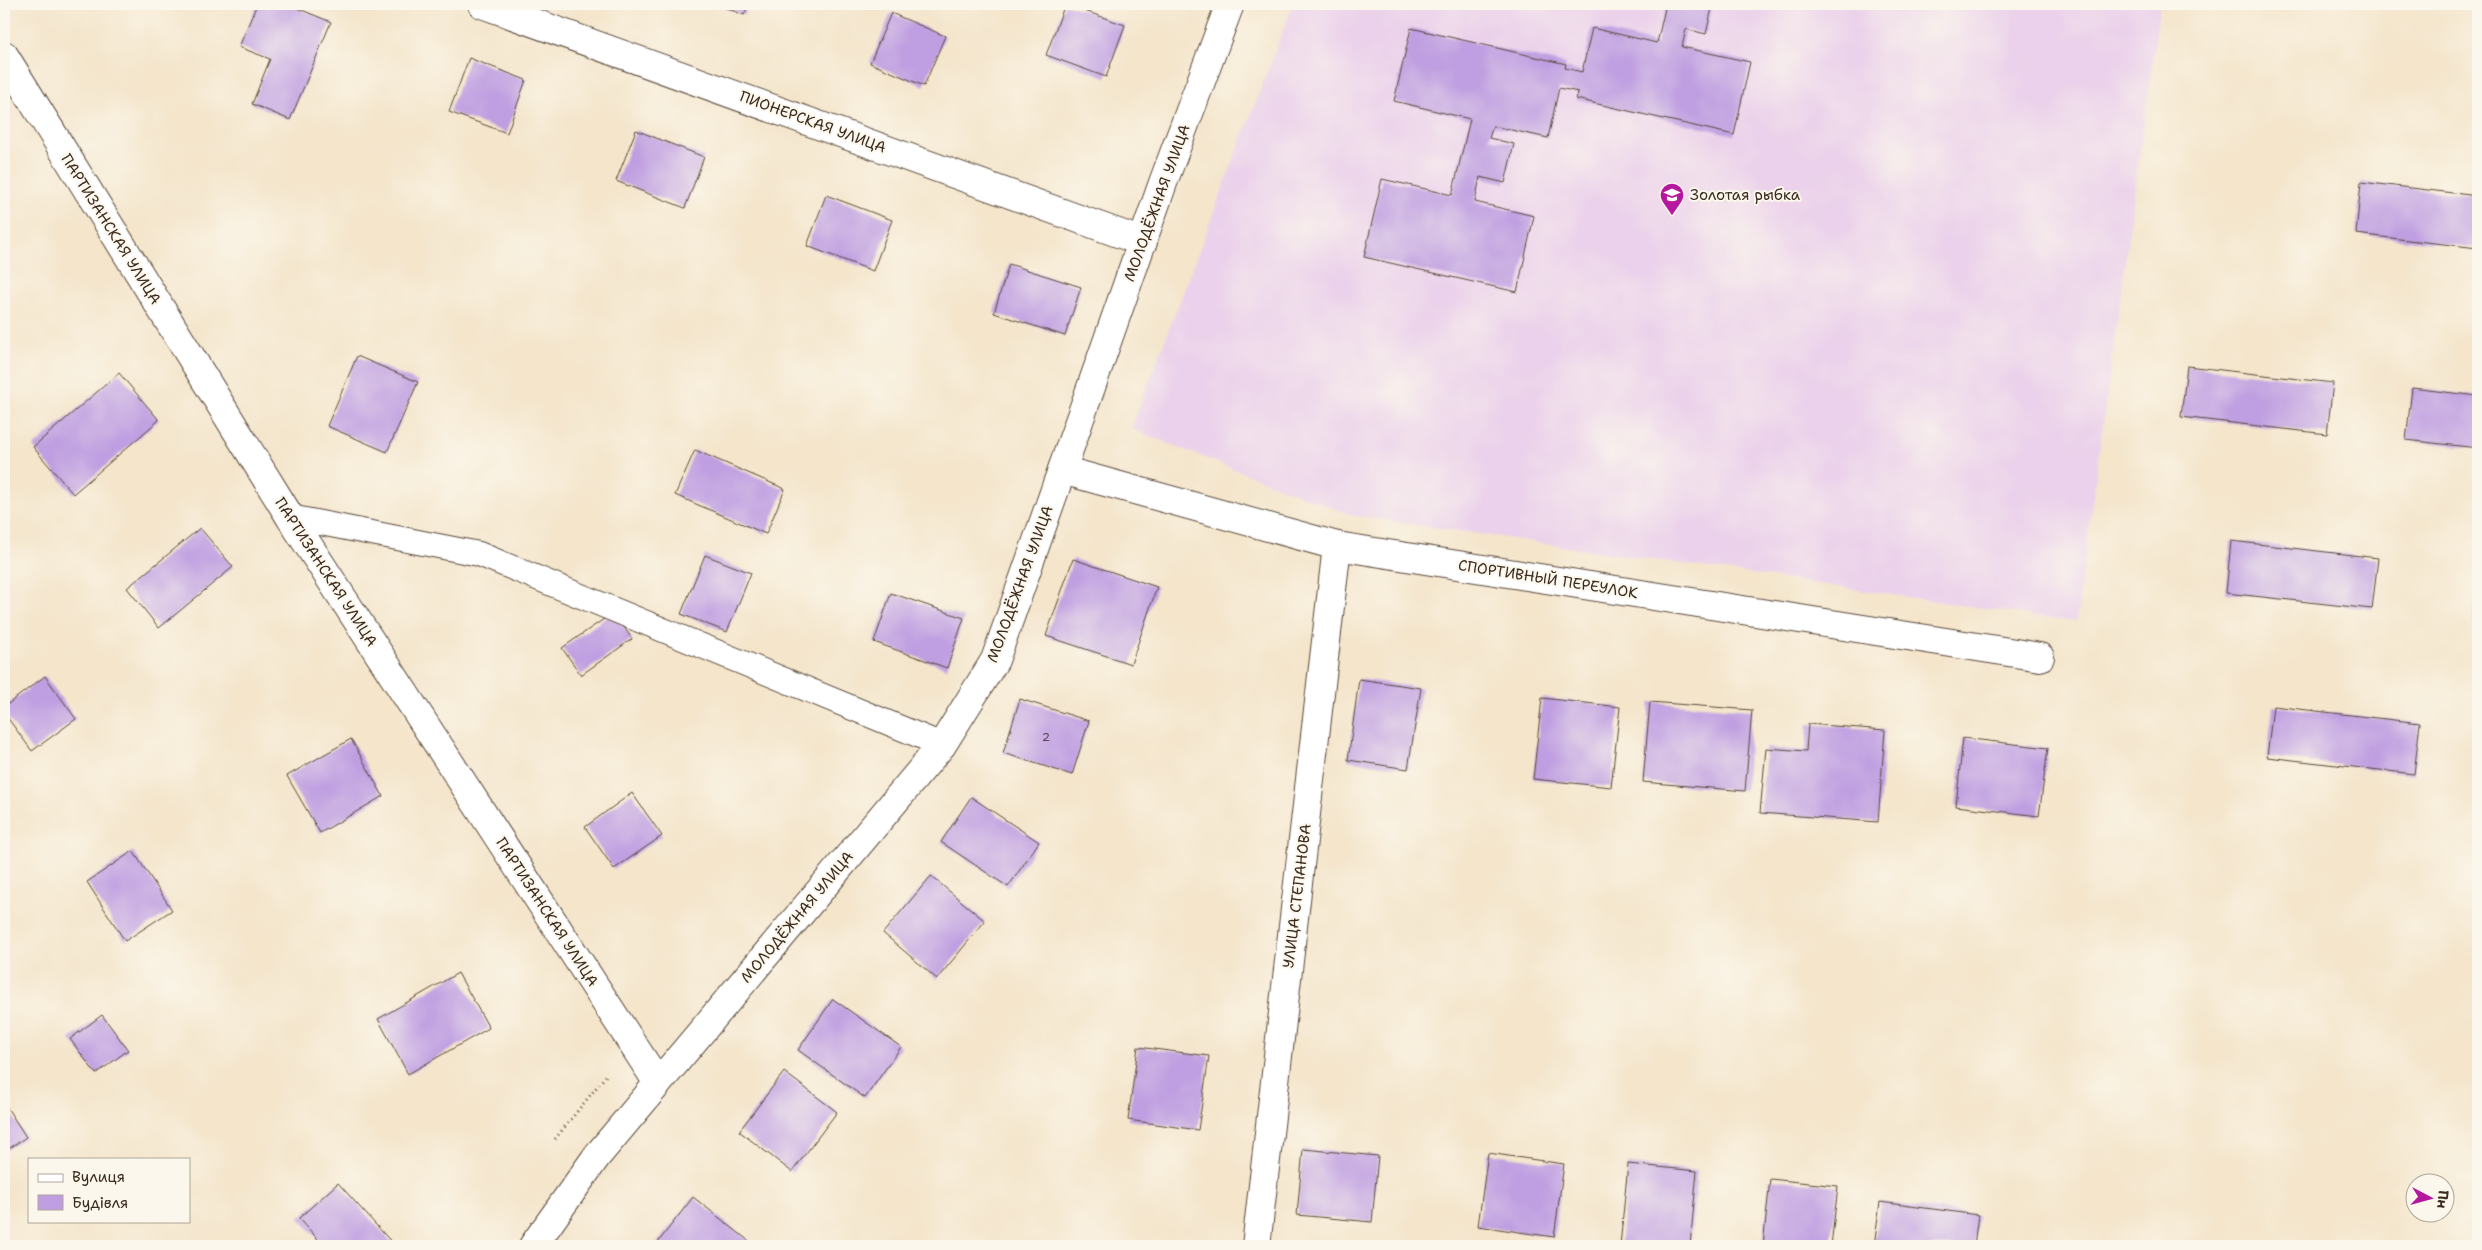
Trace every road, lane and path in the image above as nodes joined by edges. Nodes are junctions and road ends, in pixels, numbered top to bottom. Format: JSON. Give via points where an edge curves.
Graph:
{"nodes":[{"id":1,"x":482,"y":4,"type":"edge"},
{"id":2,"x":1230,"y":4,"type":"edge"},
{"id":3,"x":4,"y":55,"type":"edge"},
{"id":4,"x":1143,"y":242,"type":"junction"},
{"id":5,"x":1062,"y":470,"type":"junction"},
{"id":6,"x":290,"y":517,"type":"junction"},
{"id":7,"x":1338,"y":546,"type":"junction"},
{"id":8,"x":2040,"y":657,"type":"dead end"},
{"id":9,"x":942,"y":745,"type":"junction"},
{"id":10,"x":632,"y":1043,"type":"junction"},
{"id":11,"x":658,"y":1083,"type":"junction"},
{"id":12,"x":555,"y":1139,"type":"dead end"},
{"id":13,"x":533,"y":1246,"type":"edge"},
{"id":14,"x":1256,"y":1246,"type":"edge"}],
"edges":[{"from":1,"to":4,"type":"street","name":"ПИОНЕРСКАЯ УЛИЦА"},
{"from":2,"to":4,"type":"street","name":"МОЛОДЁЖНАЯ УЛИЦА"},
{"from":3,"to":6,"type":"street","name":"ПАРТИЗАНСКАЯ УЛИЦА"},
{"from":4,"to":5,"type":"street","name":"МОЛОДЁЖНАЯ УЛИЦА"},
{"from":5,"to":7,"type":"street","name":"СПОРТИВНЫЙ ПЕРЕУЛОК"},
{"from":5,"to":9,"type":"street","name":"МОЛОДЁЖНАЯ УЛИЦА","via":[[995,660]]},
{"from":6,"to":9,"type":"lane","via":[[479,554]]},
{"from":6,"to":10,"type":"street","name":"ПАРТИЗАНСКАЯ УЛИЦА"},
{"from":7,"to":8,"type":"street","name":"СПОРТИВНЫЙ ПЕРЕУЛОК"},
{"from":7,"to":14,"type":"street","name":"УЛИЦА СТЕПАНОВА"},
{"from":9,"to":11,"type":"street","name":"МОЛОДЁЖНАЯ УЛИЦА"},
{"from":10,"to":11,"type":"street","name":"ПАРТИЗАНСКАЯ УЛИЦА"},
{"from":10,"to":12,"type":"path"},
{"from":11,"to":13,"type":"street","name":"МОЛОДЁЖНАЯ УЛИЦА","via":[[596,1156]]}]}
